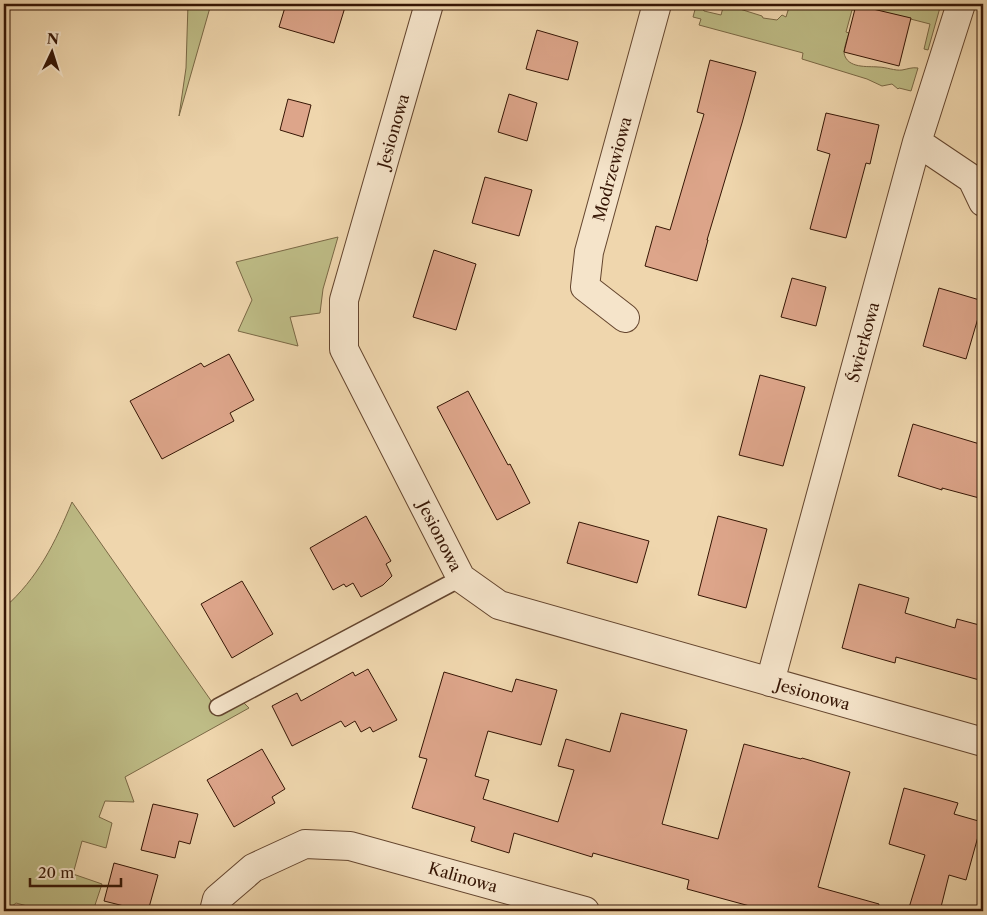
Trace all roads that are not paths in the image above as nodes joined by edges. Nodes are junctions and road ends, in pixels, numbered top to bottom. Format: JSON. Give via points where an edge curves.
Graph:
{"nodes":[{"id":1,"x":429,"y":4,"type":"edge"},
{"id":2,"x":657,"y":4,"type":"edge"},
{"id":3,"x":961,"y":4,"type":"edge"},
{"id":4,"x":917,"y":142,"type":"junction"},
{"id":5,"x":983,"y":202,"type":"edge"},
{"id":6,"x":625,"y":318,"type":"dead end"},
{"id":7,"x":461,"y":578,"type":"junction"},
{"id":8,"x":770,"y":682,"type":"junction"},
{"id":9,"x":218,"y":707,"type":"dead end"},
{"id":10,"x":983,"y":742,"type":"edge"},
{"id":11,"x":214,"y":911,"type":"edge"},
{"id":12,"x":585,"y":911,"type":"edge"}],
"edges":[{"from":1,"to":7,"type":"street","name":"Jesionowa","via":[[344,300],[344,349]]},
{"from":2,"to":6,"type":"street","name":"Modrzewiowa","via":[[589,252],[585,287]]},
{"from":3,"to":4,"type":"street","name":"Świerkowa"},
{"from":4,"to":5,"type":"street","via":[[972,179]]},
{"from":4,"to":8,"type":"street","name":"Świerkowa"},
{"from":7,"to":8,"type":"street","name":"Jesionowa","via":[[499,605]]},
{"from":7,"to":9,"type":"lane"},
{"from":8,"to":10,"type":"street","name":"Jesionowa"},
{"from":11,"to":12,"type":"street","name":"Kalinowa","via":[[217,899],[253,868],[305,844],[350,846],[371,851]]}]}
